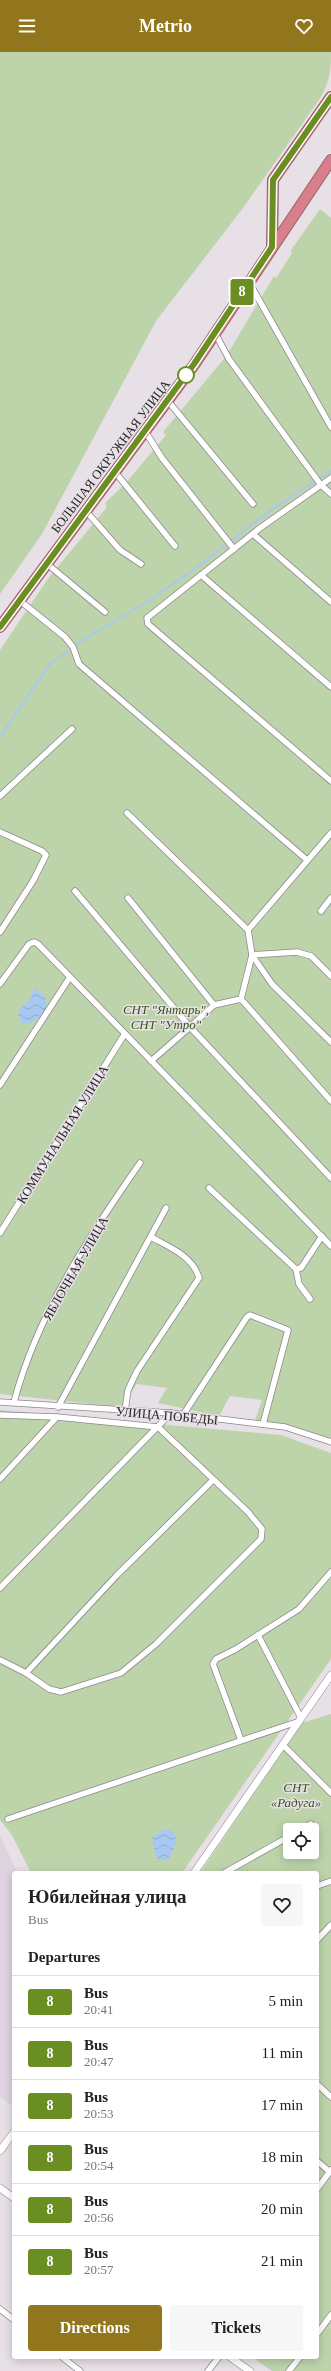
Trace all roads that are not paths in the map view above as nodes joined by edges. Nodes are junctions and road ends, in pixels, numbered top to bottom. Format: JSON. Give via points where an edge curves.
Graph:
{"nodes":[{"id":1,"x":331,"y":97,"type":"edge"},
{"id":2,"x":331,"y":160,"type":"edge"},
{"id":3,"x":272,"y":247,"type":"junction"},
{"id":4,"x":249,"y":282,"type":"junction"},
{"id":5,"x":215,"y":333,"type":"junction"},
{"id":6,"x":168,"y":401,"type":"junction"},
{"id":7,"x":331,"y":427,"type":"edge"},
{"id":8,"x":145,"y":431,"type":"junction"},
{"id":9,"x":115,"y":472,"type":"junction"},
{"id":10,"x":331,"y":478,"type":"edge"},
{"id":11,"x":321,"y":485,"type":"junction"},
{"id":12,"x":331,"y":494,"type":"edge"},
{"id":13,"x":253,"y":504,"type":"dead end"},
{"id":14,"x":86,"y":510,"type":"junction"},
{"id":15,"x":252,"y":534,"type":"junction"},
{"id":16,"x":175,"y":546,"type":"dead end"},
{"id":17,"x":234,"y":548,"type":"junction"},
{"id":18,"x":46,"y":563,"type":"junction"},
{"id":19,"x":141,"y":564,"type":"dead end"},
{"id":20,"x":201,"y":575,"type":"junction"},
{"id":21,"x":19,"y":600,"type":"junction"},
{"id":22,"x":331,"y":602,"type":"edge"},
{"id":23,"x":105,"y":612,"type":"dead end"},
{"id":24,"x":0,"y":627,"type":"edge"},
{"id":25,"x":331,"y":687,"type":"edge"},
{"id":26,"x":72,"y":729,"type":"dead end"},
{"id":27,"x":331,"y":781,"type":"edge"},
{"id":28,"x":0,"y":796,"type":"edge"},
{"id":29,"x":126,"y":813,"type":"dead end"},
{"id":30,"x":0,"y":832,"type":"edge"},
{"id":31,"x":331,"y":833,"type":"edge"},
{"id":32,"x":307,"y":860,"type":"junction"},
{"id":33,"x":75,"y":891,"type":"dead end"},
{"id":34,"x":128,"y":898,"type":"dead end"},
{"id":35,"x":331,"y":898,"type":"edge"},
{"id":36,"x":321,"y":911,"type":"dead end"},
{"id":37,"x":248,"y":930,"type":"junction"},
{"id":38,"x":0,"y":932,"type":"edge"},
{"id":39,"x":252,"y":955,"type":"junction"},
{"id":40,"x":331,"y":976,"type":"edge"},
{"id":41,"x":70,"y":977,"type":"junction"},
{"id":42,"x":0,"y":984,"type":"edge"},
{"id":43,"x":240,"y":999,"type":"junction"},
{"id":44,"x":214,"y":1005,"type":"junction"},
{"id":45,"x":190,"y":1027,"type":"junction"},
{"id":46,"x":124,"y":1035,"type":"junction"},
{"id":47,"x":331,"y":1042,"type":"edge"},
{"id":48,"x":151,"y":1061,"type":"junction"},
{"id":49,"x":0,"y":1085,"type":"edge"},
{"id":50,"x":331,"y":1101,"type":"edge"},
{"id":51,"x":140,"y":1163,"type":"dead end"},
{"id":52,"x":331,"y":1178,"type":"edge"},
{"id":53,"x":209,"y":1188,"type":"dead end"},
{"id":54,"x":166,"y":1208,"type":"dead end"},
{"id":55,"x":0,"y":1233,"type":"edge"},
{"id":56,"x":322,"y":1236,"type":"junction"},
{"id":57,"x":151,"y":1237,"type":"junction"},
{"id":58,"x":331,"y":1246,"type":"edge"},
{"id":59,"x":296,"y":1270,"type":"junction"},
{"id":60,"x":310,"y":1299,"type":"dead end"},
{"id":61,"x":0,"y":1402,"type":"edge"},
{"id":62,"x":14,"y":1402,"type":"junction"},
{"id":63,"x":58,"y":1407,"type":"junction"},
{"id":64,"x":125,"y":1411,"type":"junction"},
{"id":65,"x":171,"y":1413,"type":"junction"},
{"id":66,"x":0,"y":1415,"type":"edge"},
{"id":67,"x":183,"y":1415,"type":"junction"},
{"id":68,"x":57,"y":1417,"type":"junction"},
{"id":69,"x":263,"y":1424,"type":"junction"},
{"id":70,"x":158,"y":1427,"type":"junction"},
{"id":71,"x":331,"y":1442,"type":"edge"},
{"id":72,"x":0,"y":1479,"type":"edge"},
{"id":73,"x":213,"y":1480,"type":"junction"},
{"id":74,"x":331,"y":1572,"type":"edge"},
{"id":75,"x":0,"y":1588,"type":"edge"},
{"id":76,"x":258,"y":1636,"type":"junction"},
{"id":77,"x":0,"y":1660,"type":"edge"},
{"id":78,"x":26,"y":1673,"type":"junction"},
{"id":79,"x":331,"y":1675,"type":"edge"},
{"id":80,"x":300,"y":1719,"type":"junction"},
{"id":81,"x":241,"y":1740,"type":"junction"},
{"id":82,"x":283,"y":1745,"type":"junction"},
{"id":83,"x":331,"y":1793,"type":"edge"},
{"id":84,"x":8,"y":1819,"type":"dead end"},
{"id":85,"x":283,"y":1840,"type":"edge"},
{"id":86,"x":195,"y":1871,"type":"edge"},
{"id":87,"x":228,"y":1871,"type":"edge"},
{"id":88,"x":331,"y":1881,"type":"edge"},
{"id":89,"x":319,"y":1885,"type":"edge"},
{"id":90,"x":331,"y":1925,"type":"edge"},
{"id":91,"x":319,"y":1938,"type":"edge"},
{"id":92,"x":319,"y":2086,"type":"edge"},
{"id":93,"x":331,"y":2096,"type":"edge"},
{"id":94,"x":12,"y":2135,"type":"edge"},
{"id":95,"x":0,"y":2151,"type":"edge"},
{"id":96,"x":319,"y":2162,"type":"edge"},
{"id":97,"x":331,"y":2171,"type":"edge"},
{"id":98,"x":319,"y":2186,"type":"edge"},
{"id":99,"x":0,"y":2188,"type":"edge"},
{"id":100,"x":12,"y":2197,"type":"edge"},
{"id":101,"x":0,"y":2309,"type":"edge"},
{"id":102,"x":331,"y":2315,"type":"edge"},
{"id":103,"x":12,"y":2318,"type":"edge"},
{"id":104,"x":319,"y":2331,"type":"edge"},
{"id":105,"x":65,"y":2359,"type":"edge"},
{"id":106,"x":217,"y":2359,"type":"edge"},
{"id":107,"x":233,"y":2359,"type":"edge"},
{"id":108,"x":298,"y":2359,"type":"edge"},
{"id":109,"x":80,"y":2371,"type":"edge"},
{"id":110,"x":208,"y":2371,"type":"edge"},
{"id":111,"x":250,"y":2371,"type":"edge"},
{"id":112,"x":289,"y":2371,"type":"edge"}],
"edges":[{"from":1,"to":3,"type":"highway","via":[[273,180]]},
{"from":2,"to":3,"type":"highway","name":"БОЛЬШАЯ ОКРУЖНАЯ УЛИЦА"},
{"from":3,"to":4,"type":"highway","name":"БОЛЬШАЯ ОКРУЖНАЯ УЛИЦА"},
{"from":4,"to":5,"type":"highway","name":"БОЛЬШАЯ ОКРУЖНАЯ УЛИЦА"},
{"from":4,"to":7,"type":"street"},
{"from":5,"to":6,"type":"highway","name":"БОЛЬШАЯ ОКРУЖНАЯ УЛИЦА"},
{"from":5,"to":11,"type":"street","via":[[229,359]]},
{"from":6,"to":8,"type":"highway","name":"БОЛЬШАЯ ОКРУЖНАЯ УЛИЦА"},
{"from":6,"to":13,"type":"street"},
{"from":8,"to":9,"type":"highway","name":"БОЛЬШАЯ ОКРУЖНАЯ УЛИЦА"},
{"from":8,"to":17,"type":"street","via":[[162,458]]},
{"from":9,"to":14,"type":"highway","name":"БОЛЬШАЯ ОКРУЖНАЯ УЛИЦА"},
{"from":9,"to":16,"type":"street"},
{"from":10,"to":11,"type":"street"},
{"from":11,"to":12,"type":"street"},
{"from":11,"to":15,"type":"street"},
{"from":14,"to":18,"type":"highway","name":"БОЛЬШАЯ ОКРУЖНАЯ УЛИЦА"},
{"from":14,"to":19,"type":"street","via":[[120,550]]},
{"from":15,"to":17,"type":"street"},
{"from":15,"to":22,"type":"street"},
{"from":17,"to":20,"type":"street"},
{"from":18,"to":21,"type":"highway","name":"БОЛЬШАЯ ОКРУЖНАЯ УЛИЦА"},
{"from":18,"to":23,"type":"street"},
{"from":20,"to":25,"type":"street"},
{"from":20,"to":27,"type":"street","via":[[152,613],[147,618],[148,624]]},
{"from":21,"to":24,"type":"highway","name":"БОЛЬШАЯ ОКРУЖНАЯ УЛИЦА"},
{"from":21,"to":32,"type":"street","via":[[65,637],[73,647],[79,664]]},
{"from":26,"to":28,"type":"street"},
{"from":29,"to":37,"type":"street"},
{"from":30,"to":38,"type":"street","via":[[42,851],[46,856]]},
{"from":31,"to":32,"type":"street"},
{"from":32,"to":37,"type":"street"},
{"from":33,"to":45,"type":"street"},
{"from":34,"to":44,"type":"street"},
{"from":35,"to":36,"type":"street"},
{"from":37,"to":39,"type":"street"},
{"from":39,"to":40,"type":"street","via":[[297,952],[311,956]]},
{"from":39,"to":43,"type":"street"},
{"from":39,"to":47,"type":"street","via":[[272,984]]},
{"from":41,"to":42,"type":"street","via":[[34,942],[29,944]]},
{"from":41,"to":46,"type":"street"},
{"from":41,"to":49,"type":"street"},
{"from":43,"to":44,"type":"street"},
{"from":43,"to":50,"type":"street"},
{"from":44,"to":45,"type":"street"},
{"from":45,"to":48,"type":"street"},
{"from":45,"to":52,"type":"street"},
{"from":46,"to":48,"type":"street"},
{"from":46,"to":55,"type":"street","name":"КОММУНАЛЬНАЯ УЛИЦА"},
{"from":48,"to":56,"type":"street"},
{"from":51,"to":62,"type":"street","name":"ЯБЛОЧНАЯ УЛИЦА","via":[[50,1307],[22,1370]]},
{"from":53,"to":59,"type":"street"},
{"from":54,"to":57,"type":"street"},
{"from":56,"to":58,"type":"street"},
{"from":56,"to":59,"type":"street","via":[[301,1268]]},
{"from":57,"to":63,"type":"street"},
{"from":57,"to":64,"type":"street","via":[[183,1256],[196,1268],[199,1278],[137,1371],[128,1390]]},
{"from":59,"to":60,"type":"street","via":[[299,1284]]},
{"from":61,"to":62,"type":"street","name":"УЛИЦА ПОБЕДЫ"},
{"from":62,"to":63,"type":"street","name":"УЛИЦА ПОБЕДЫ"},
{"from":63,"to":64,"type":"street","name":"УЛИЦА ПОБЕДЫ"},
{"from":64,"to":65,"type":"street","name":"УЛИЦА ПОБЕДЫ"},
{"from":65,"to":67,"type":"street","name":"УЛИЦА ПОБЕДЫ"},
{"from":65,"to":70,"type":"street"},
{"from":66,"to":68,"type":"street"},
{"from":67,"to":69,"type":"street","name":"УЛИЦА ПОБЕДЫ"},
{"from":67,"to":69,"type":"street","via":[[246,1317],[250,1315],[288,1330]]},
{"from":68,"to":70,"type":"street"},
{"from":68,"to":72,"type":"street"},
{"from":69,"to":71,"type":"street","name":"УЛИЦА ПОБЕДЫ","via":[[285,1427]]},
{"from":70,"to":73,"type":"street"},
{"from":70,"to":75,"type":"street"},
{"from":73,"to":78,"type":"street","via":[[117,1575]]},
{"from":73,"to":78,"type":"street","via":[[262,1529],[261,1539],[156,1644],[121,1674],[61,1692],[49,1689]]},
{"from":74,"to":76,"type":"street","via":[[299,1609]]},
{"from":76,"to":80,"type":"street"},
{"from":76,"to":81,"type":"street","via":[[216,1659],[213,1664]]},
{"from":77,"to":78,"type":"street"},
{"from":79,"to":80,"type":"street"},
{"from":80,"to":81,"type":"street"},
{"from":80,"to":82,"type":"street"},
{"from":81,"to":84,"type":"street"},
{"from":82,"to":83,"type":"street"},
{"from":82,"to":86,"type":"street"},
{"from":85,"to":87,"type":"street"},
{"from":88,"to":89,"type":"street"},
{"from":90,"to":91,"type":"street"},
{"from":92,"to":93,"type":"street"},
{"from":94,"to":95,"type":"street"},
{"from":96,"to":97,"type":"street"},
{"from":97,"to":98,"type":"street"},
{"from":99,"to":100,"type":"street"},
{"from":101,"to":103,"type":"street"},
{"from":102,"to":104,"type":"street"},
{"from":105,"to":109,"type":"street"},
{"from":106,"to":110,"type":"street"},
{"from":107,"to":111,"type":"street"},
{"from":108,"to":112,"type":"street"}]}
